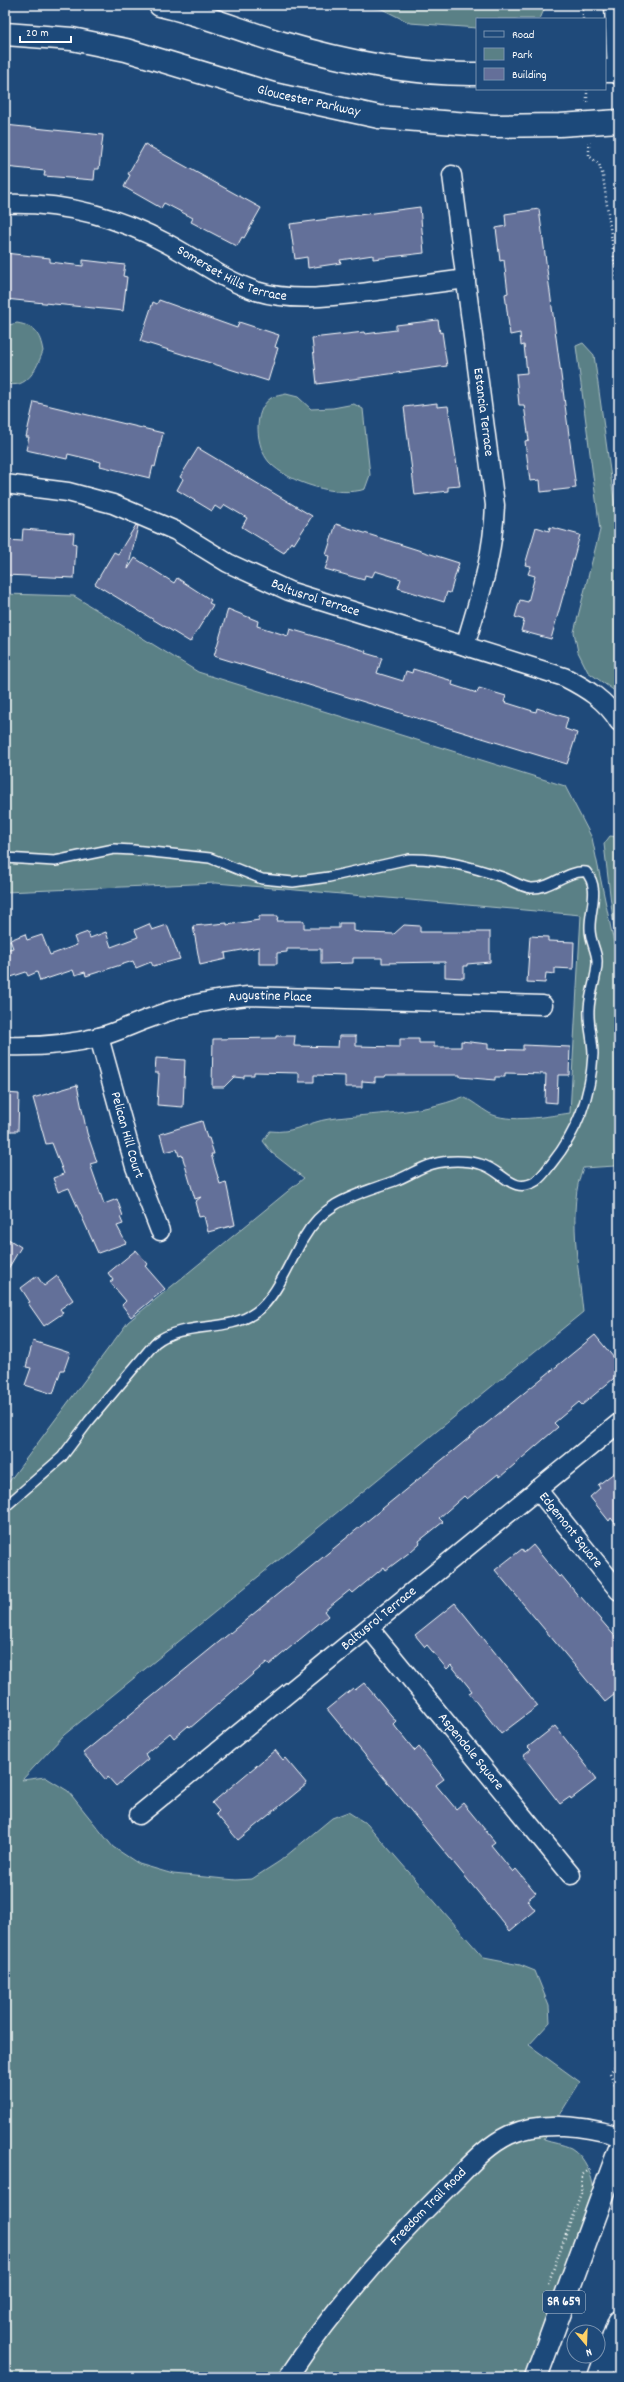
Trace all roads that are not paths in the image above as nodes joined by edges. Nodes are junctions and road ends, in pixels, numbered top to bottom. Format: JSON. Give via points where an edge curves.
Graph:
{"nodes":[{"id":1,"x":160,"y":5,"type":"edge"},
{"id":2,"x":616,"y":5,"type":"edge"},
{"id":3,"x":5,"y":34,"type":"edge"},
{"id":4,"x":606,"y":71,"type":"edge"},
{"id":5,"x":619,"y":71,"type":"edge"},
{"id":6,"x":476,"y":74,"type":"edge"},
{"id":7,"x":619,"y":121,"type":"edge"},
{"id":8,"x":452,"y":175,"type":"dead end"},
{"id":9,"x":5,"y":204,"type":"edge"},
{"id":10,"x":466,"y":279,"type":"junction"},
{"id":11,"x":5,"y":484,"type":"edge"},
{"id":12,"x":465,"y":646,"type":"junction"},
{"id":13,"x":619,"y":722,"type":"edge"},
{"id":14,"x":5,"y":858,"type":"edge"},
{"id":15,"x":543,"y":1005,"type":"dead end"},
{"id":16,"x":100,"y":1037,"type":"junction"},
{"id":17,"x":5,"y":1046,"type":"edge"},
{"id":18,"x":160,"y":1231,"type":"dead end"},
{"id":19,"x":619,"y":1423,"type":"edge"},
{"id":20,"x":536,"y":1489,"type":"junction"},
{"id":21,"x":5,"y":1507,"type":"edge"},
{"id":22,"x":619,"y":1590,"type":"edge"},
{"id":23,"x":369,"y":1628,"type":"junction"},
{"id":24,"x":139,"y":1815,"type":"dead end"},
{"id":25,"x":572,"y":1875,"type":"dead end"},
{"id":26,"x":619,"y":2136,"type":"edge"},
{"id":27,"x":619,"y":2151,"type":"edge"},
{"id":28,"x":619,"y":2322,"type":"edge"},
{"id":29,"x":288,"y":2377,"type":"edge"},
{"id":30,"x":536,"y":2377,"type":"edge"},
{"id":31,"x":599,"y":2377,"type":"edge"}],
"edges":[{"from":1,"to":6,"type":"main road","via":[[355,62],[411,71]]},
{"from":2,"to":5,"type":"main road"},
{"from":3,"to":7,"type":"main road","name":"Gloucester Parkway","via":[[72,39],[126,50],[273,94],[379,117],[494,126]]},
{"from":4,"to":5,"type":"main road"},
{"from":8,"to":10,"type":"street","name":"Estancia Terrace"},
{"from":9,"to":10,"type":"street","name":"Somerset Hills Terrace","via":[[45,206],[104,217],[168,244],[231,282],[287,297],[321,298]]},
{"from":10,"to":12,"type":"street","name":"Estancia Terrace","via":[[495,506],[489,566]]},
{"from":11,"to":12,"type":"street","name":"Baltusrol Terrace","via":[[68,492],[113,504],[176,531],[228,563],[289,592]]},
{"from":12,"to":13,"type":"street","name":"Baltusrol Terrace","via":[[564,677],[582,686],[600,700]]},
{"from":14,"to":21,"type":"lane","via":[[55,861],[114,849],[133,850],[210,858],[249,874],[282,882],[304,881],[421,858],[460,865],[528,887],[541,886],[569,874],[586,872],[594,885],[590,942],[597,959],[588,1012],[592,1056],[583,1105],[574,1132],[543,1175],[528,1185],[521,1186],[508,1182],[481,1164],[432,1164],[336,1203],[304,1236],[270,1298],[259,1311],[231,1323],[169,1334],[155,1343],[62,1457]]},
{"from":15,"to":16,"type":"street","name":"Augustine Place","via":[[248,996],[184,1006]]},
{"from":16,"to":17,"type":"street","name":"Augustine Place","via":[[69,1044]]},
{"from":16,"to":18,"type":"street","name":"Pelican Hill Court","via":[[136,1167]]},
{"from":19,"to":20,"type":"street","name":"Baltusrol Terrace"},
{"from":20,"to":22,"type":"street","name":"Edgemont Square"},
{"from":20,"to":23,"type":"street","name":"Baltusrol Terrace"},
{"from":23,"to":24,"type":"street","name":"Baltusrol Terrace"},
{"from":23,"to":25,"type":"street","name":"Aspendale Square"},
{"from":26,"to":29,"type":"street","name":"Freedom Trail Road","via":[[602,2131],[557,2126],[528,2129],[510,2135],[489,2147],[416,2218],[364,2275],[318,2332]]},
{"from":27,"to":30,"type":"main road","number":"SR 659"},
{"from":28,"to":31,"type":"main road"}]}
